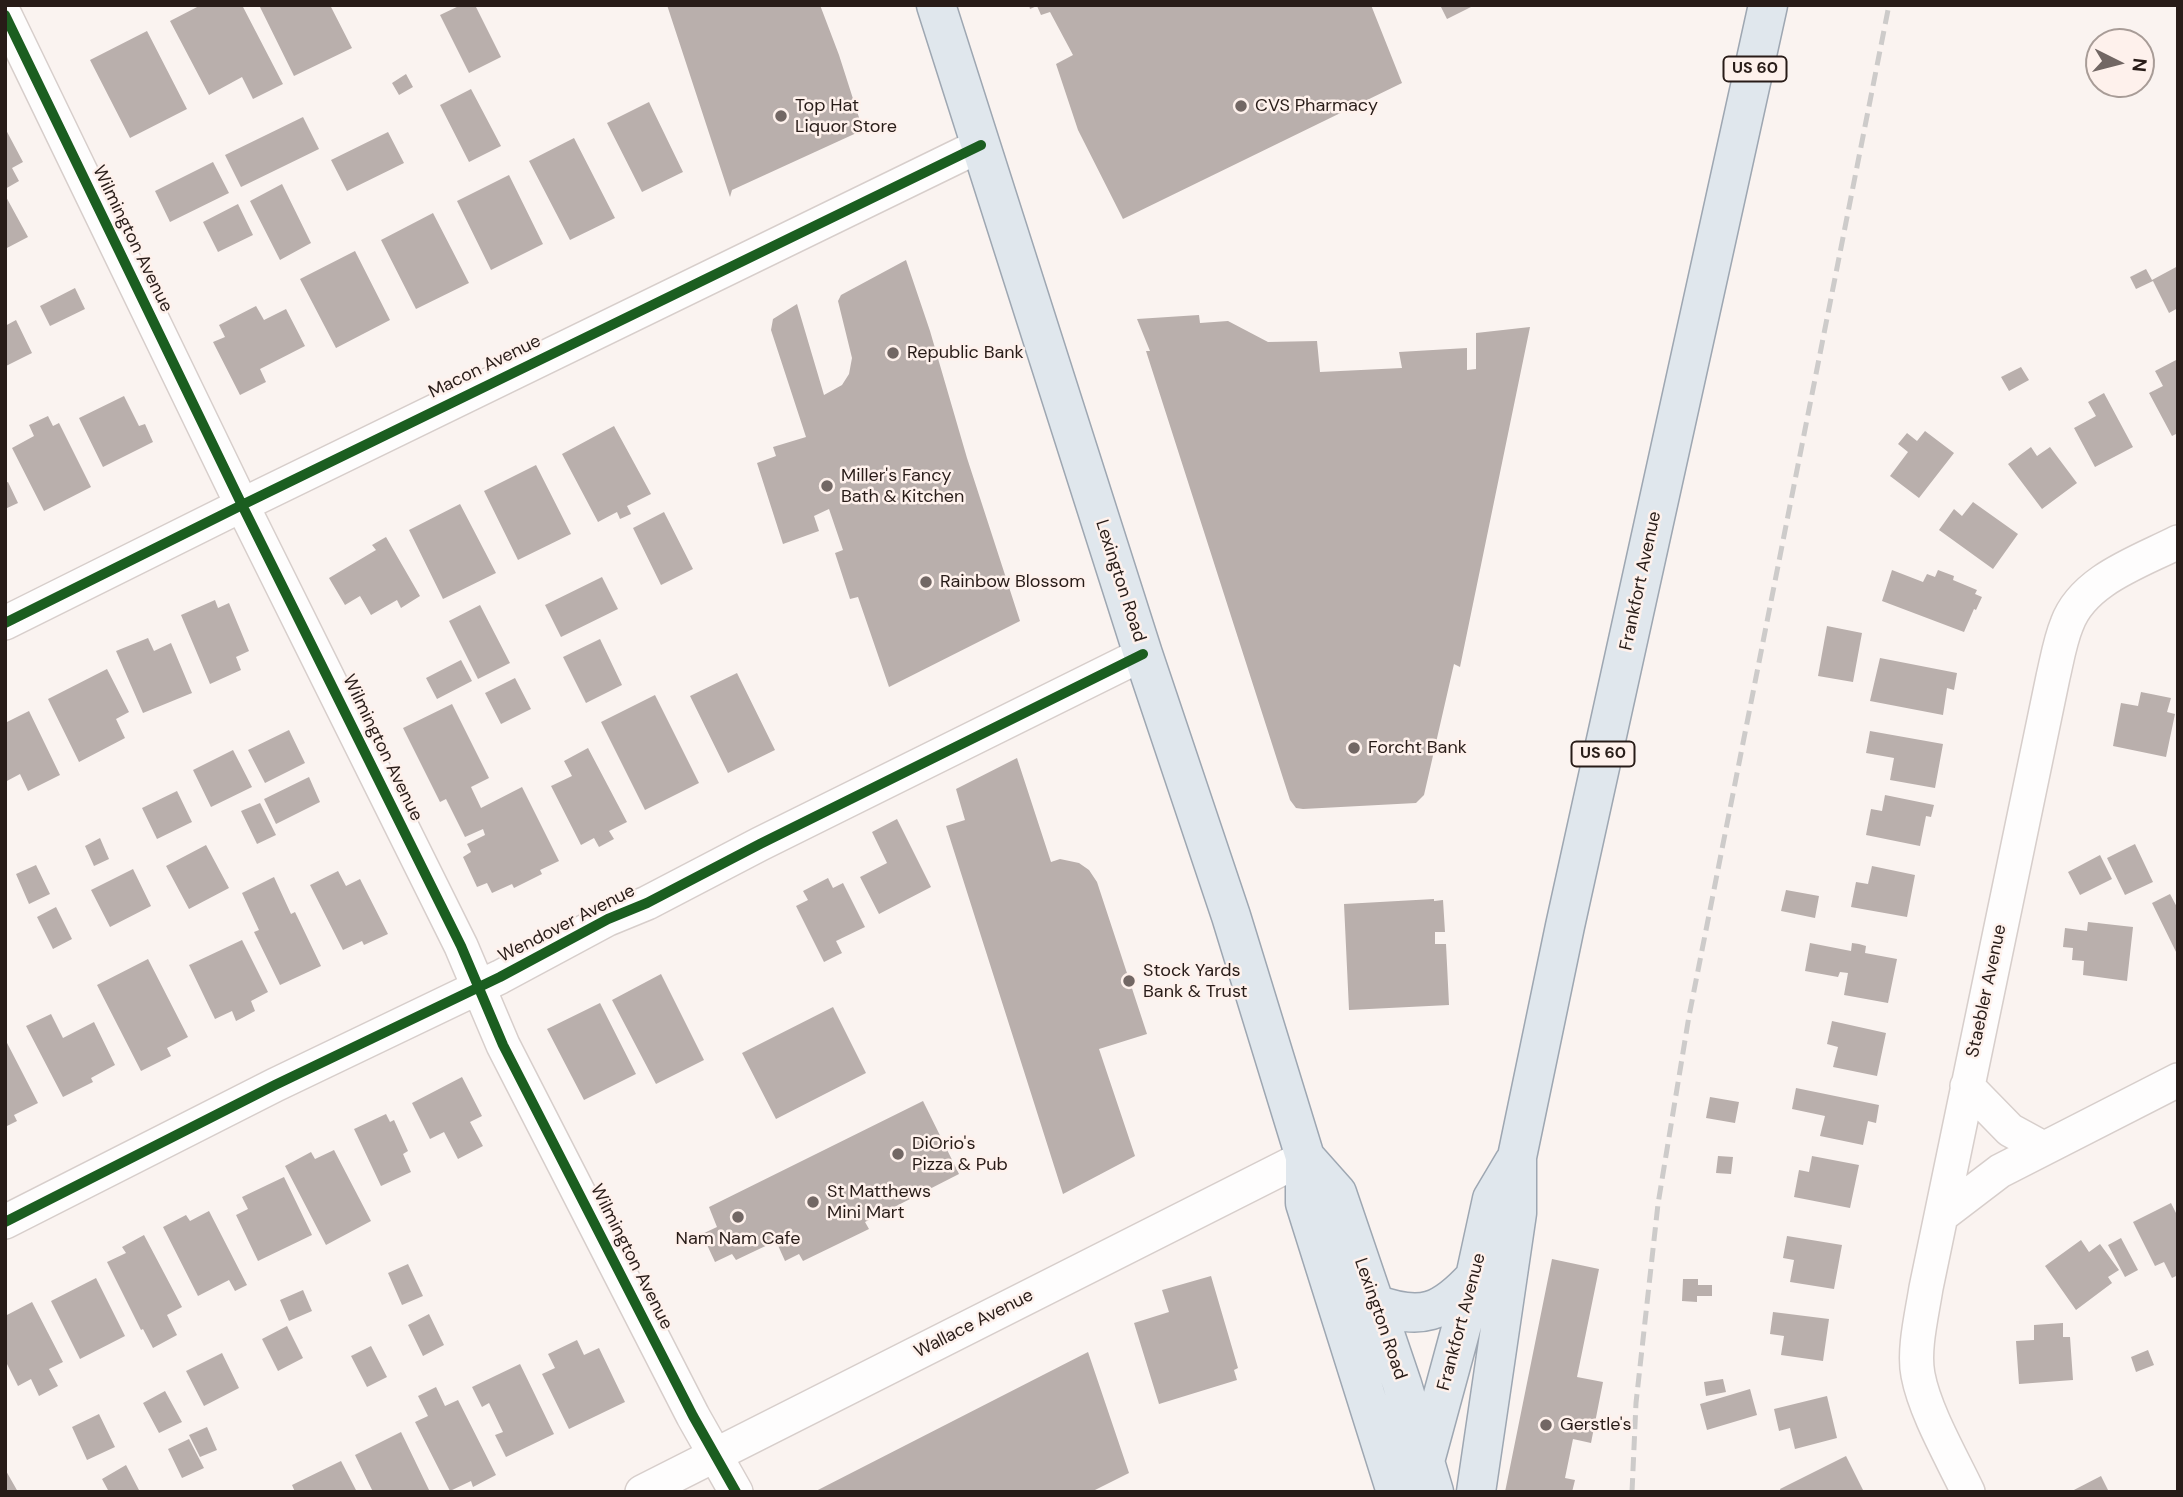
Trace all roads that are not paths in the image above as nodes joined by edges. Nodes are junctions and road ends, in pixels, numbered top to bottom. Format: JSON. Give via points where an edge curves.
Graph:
{"nodes":[{"id":1,"x":936,"y":5,"type":"edge"},
{"id":2,"x":1768,"y":5,"type":"edge"},
{"id":3,"x":5,"y":15,"type":"edge"},
{"id":4,"x":981,"y":145,"type":"junction"},
{"id":5,"x":242,"y":505,"type":"junction"},
{"id":6,"x":2178,"y":542,"type":"edge"},
{"id":7,"x":5,"y":623,"type":"edge"},
{"id":8,"x":1143,"y":654,"type":"junction"},
{"id":9,"x":478,"y":986,"type":"junction"},
{"id":10,"x":2178,"y":1080,"type":"edge"},
{"id":11,"x":1968,"y":1086,"type":"junction"},
{"id":12,"x":2043,"y":1147,"type":"junction"},
{"id":13,"x":1305,"y":1157,"type":"junction"},
{"id":14,"x":1517,"y":1157,"type":"junction"},
{"id":15,"x":1941,"y":1216,"type":"junction"},
{"id":16,"x":5,"y":1222,"type":"edge"},
{"id":17,"x":1475,"y":1277,"type":"junction"},
{"id":18,"x":1375,"y":1304,"type":"junction"},
{"id":19,"x":716,"y":1455,"type":"junction"},
{"id":20,"x":1425,"y":1481,"type":"edge"},
{"id":21,"x":642,"y":1492,"type":"edge"},
{"id":22,"x":736,"y":1492,"type":"edge"},
{"id":23,"x":1396,"y":1492,"type":"edge"},
{"id":24,"x":1476,"y":1492,"type":"edge"},
{"id":25,"x":1968,"y":1492,"type":"edge"}],
"edges":[{"from":1,"to":4,"type":"main road","name":"Lexington Road"},
{"from":2,"to":14,"type":"main road","name":"Frankfort Avenue","number":"US 60"},
{"from":3,"to":5,"type":"street","name":"Wilmington Avenue"},
{"from":4,"to":5,"type":"street","name":"Macon Avenue"},
{"from":4,"to":8,"type":"main road","name":"Lexington Road"},
{"from":5,"to":7,"type":"street","name":"Macon Avenue"},
{"from":5,"to":9,"type":"street","name":"Wilmington Avenue"},
{"from":6,"to":11,"type":"street","name":"Staebler Avenue","via":[[2102,581],[2078,604],[2067,623]]},
{"from":8,"to":9,"type":"street","name":"Wendover Avenue"},
{"from":8,"to":13,"type":"main road","name":"Lexington Road"},
{"from":9,"to":16,"type":"street","name":"Wendover Avenue"},
{"from":9,"to":19,"type":"street","name":"Wilmington Avenue","via":[[509,1057]]},
{"from":10,"to":12,"type":"street"},
{"from":11,"to":12,"type":"street","via":[[2010,1130]]},
{"from":11,"to":15,"type":"street","name":"Staebler Avenue"},
{"from":12,"to":15,"type":"street","via":[[2000,1171]]},
{"from":13,"to":18,"type":"main road","name":"Lexington Road","via":[[1337,1193]]},
{"from":13,"to":19,"type":"street","name":"Wallace Avenue"},
{"from":13,"to":23,"type":"main road","name":"Lexington Road","via":[[1305,1203]]},
{"from":14,"to":17,"type":"main road","name":"Frankfort Avenue","via":[[1492,1199]]},
{"from":14,"to":24,"type":"main road","name":"Frankfort Avenue","via":[[1517,1213]]},
{"from":15,"to":25,"type":"street","name":"Staebler Avenue","via":[[1926,1288],[1918,1374]]},
{"from":17,"to":18,"type":"main road","via":[[1433,1310],[1398,1312]]},
{"from":17,"to":20,"type":"main road","name":"Frankfort Avenue"},
{"from":18,"to":20,"type":"main road","name":"Lexington Road"},
{"from":19,"to":21,"type":"street","name":"Wallace Avenue"},
{"from":19,"to":22,"type":"street","name":"Wilmington Avenue"}]}
